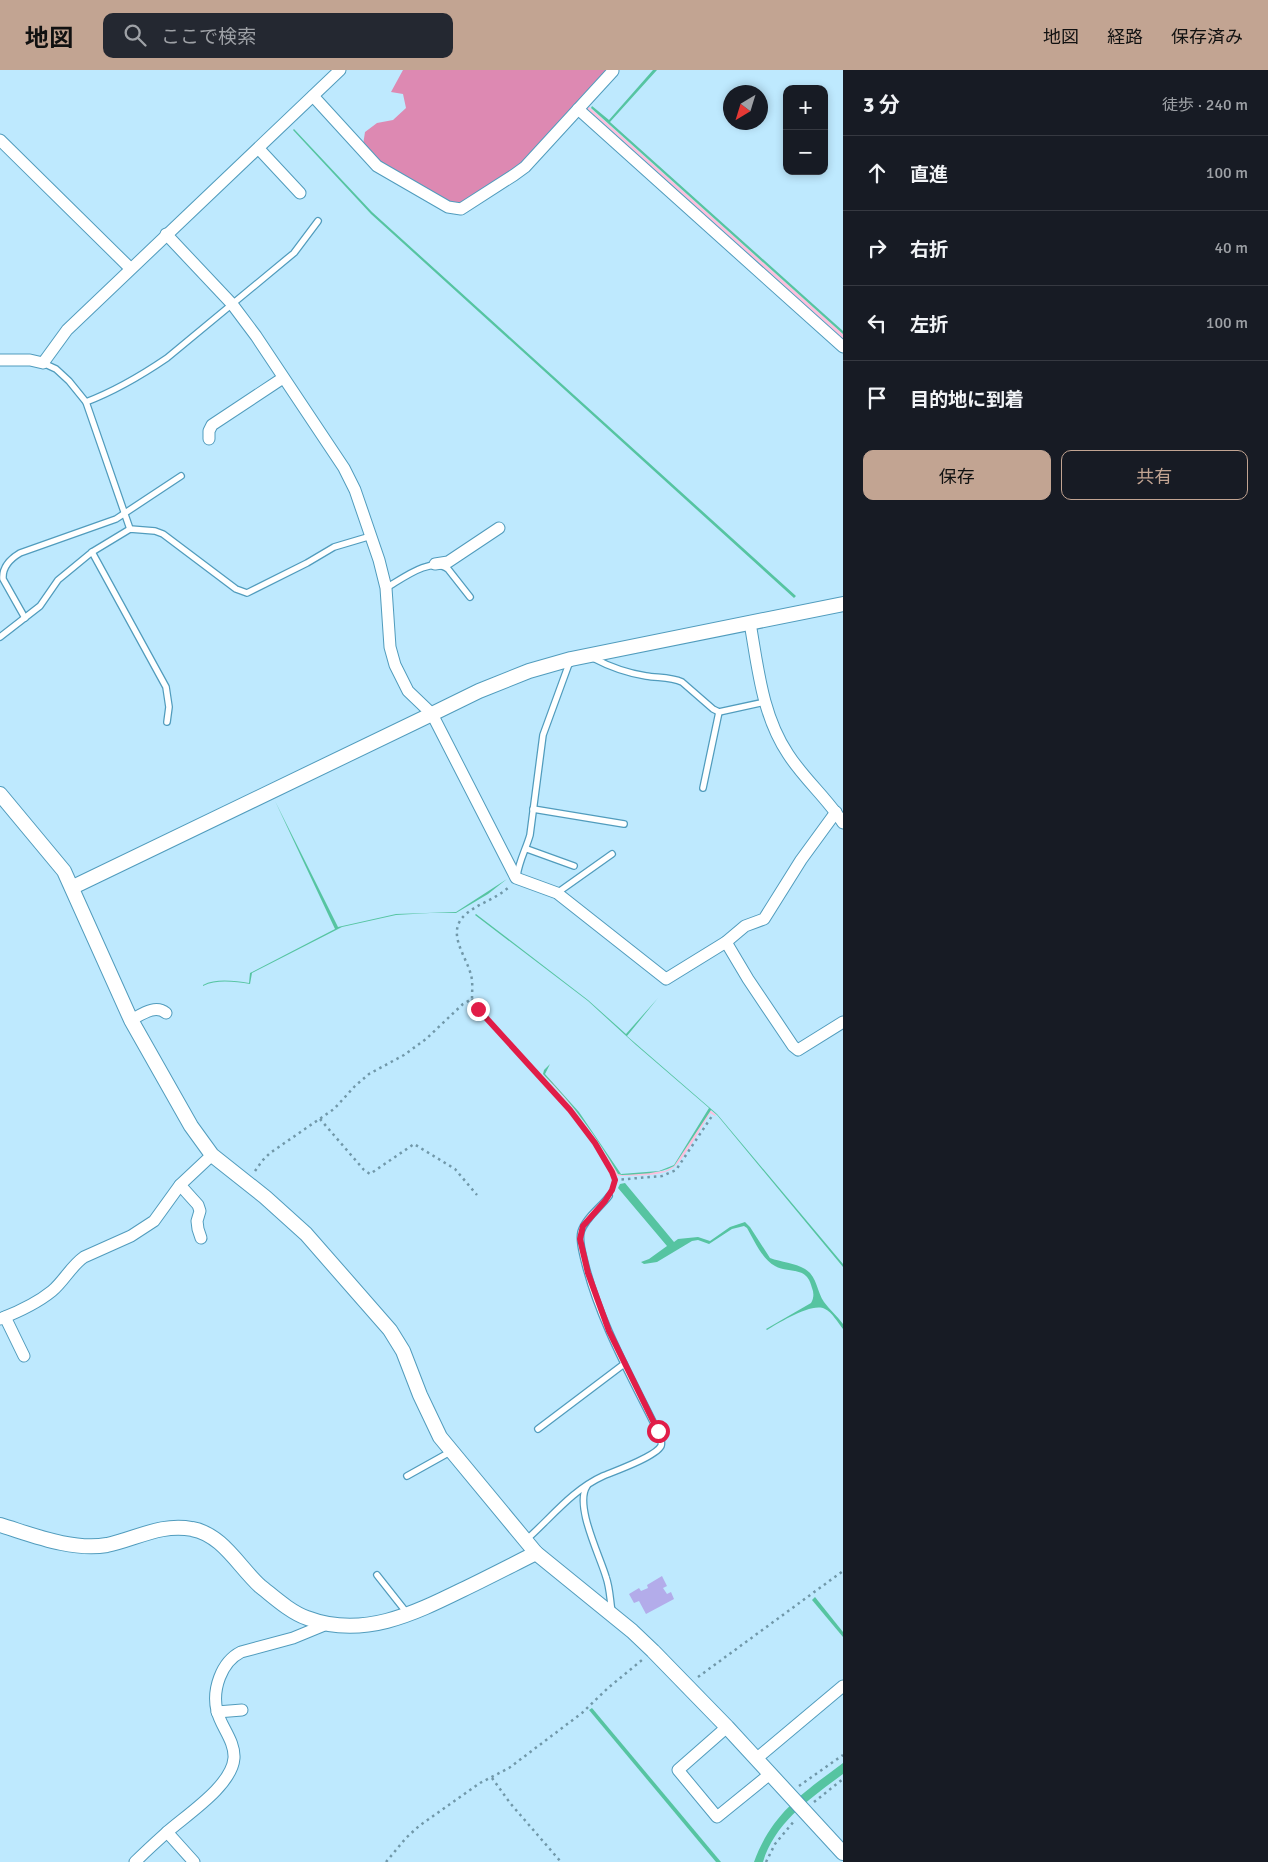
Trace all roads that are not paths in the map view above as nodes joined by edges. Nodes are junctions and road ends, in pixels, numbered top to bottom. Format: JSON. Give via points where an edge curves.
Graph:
{"nodes":[{"id":1,"x":340,"y":70,"type":"edge"},
{"id":2,"x":612,"y":70,"type":"edge"},
{"id":3,"x":313,"y":96,"type":"junction"},
{"id":4,"x":578,"y":109,"type":"junction"},
{"id":5,"x":0,"y":140,"type":"edge"},
{"id":6,"x":259,"y":149,"type":"junction"},
{"id":7,"x":300,"y":193,"type":"dead end"},
{"id":8,"x":318,"y":221,"type":"dead end"},
{"id":9,"x":166,"y":234,"type":"junction"},
{"id":10,"x":130,"y":268,"type":"junction"},
{"id":11,"x":232,"y":304,"type":"junction"},
{"id":12,"x":843,"y":347,"type":"edge"},
{"id":13,"x":0,"y":359,"type":"edge"},
{"id":14,"x":42,"y":363,"type":"junction"},
{"id":15,"x":283,"y":378,"type":"junction"},
{"id":16,"x":86,"y":402,"type":"junction"},
{"id":17,"x":209,"y":439,"type":"dead end"},
{"id":18,"x":181,"y":476,"type":"dead end"},
{"id":19,"x":124,"y":513,"type":"junction"},
{"id":20,"x":499,"y":528,"type":"dead end"},
{"id":21,"x":130,"y":530,"type":"junction"},
{"id":22,"x":370,"y":536,"type":"junction"},
{"id":23,"x":92,"y":552,"type":"junction"},
{"id":24,"x":435,"y":564,"type":"junction"},
{"id":25,"x":386,"y":588,"type":"junction"},
{"id":26,"x":470,"y":597,"type":"dead end"},
{"id":27,"x":843,"y":604,"type":"edge"},
{"id":28,"x":24,"y":618,"type":"junction"},
{"id":29,"x":750,"y":623,"type":"junction"},
{"id":30,"x":0,"y":637,"type":"edge"},
{"id":31,"x":587,"y":655,"type":"junction"},
{"id":32,"x":571,"y":659,"type":"junction"},
{"id":33,"x":765,"y":702,"type":"junction"},
{"id":34,"x":719,"y":712,"type":"junction"},
{"id":35,"x":432,"y":714,"type":"junction"},
{"id":36,"x":167,"y":722,"type":"dead end"},
{"id":37,"x":703,"y":788,"type":"dead end"},
{"id":38,"x":0,"y":794,"type":"edge"},
{"id":39,"x":533,"y":809,"type":"junction"},
{"id":40,"x":836,"y":812,"type":"junction"},
{"id":41,"x":843,"y":823,"type":"edge"},
{"id":42,"x":624,"y":824,"type":"dead end"},
{"id":43,"x":526,"y":849,"type":"junction"},
{"id":44,"x":612,"y":854,"type":"dead end"},
{"id":45,"x":574,"y":866,"type":"dead end"},
{"id":46,"x":516,"y":878,"type":"junction"},
{"id":47,"x":73,"y":888,"type":"junction"},
{"id":48,"x":557,"y":892,"type":"junction"},
{"id":49,"x":726,"y":942,"type":"junction"},
{"id":50,"x":166,"y":1012,"type":"dead end"},
{"id":51,"x":131,"y":1020,"type":"junction"},
{"id":52,"x":843,"y":1022,"type":"edge"},
{"id":53,"x":212,"y":1155,"type":"junction"},
{"id":54,"x":180,"y":1185,"type":"junction"},
{"id":55,"x":609,"y":1196,"type":"road end"},
{"id":56,"x":201,"y":1238,"type":"dead end"},
{"id":57,"x":3,"y":1318,"type":"edge"},
{"id":58,"x":24,"y":1356,"type":"dead end"},
{"id":59,"x":624,"y":1364,"type":"junction"},
{"id":60,"x":538,"y":1429,"type":"dead end"},
{"id":61,"x":450,"y":1452,"type":"junction"},
{"id":62,"x":407,"y":1476,"type":"dead end"},
{"id":63,"x":588,"y":1486,"type":"junction"},
{"id":64,"x":0,"y":1525,"type":"edge"},
{"id":65,"x":526,"y":1540,"type":"junction"},
{"id":66,"x":536,"y":1553,"type":"junction"},
{"id":67,"x":377,"y":1575,"type":"dead end"},
{"id":68,"x":409,"y":1615,"type":"junction"},
{"id":69,"x":613,"y":1616,"type":"junction"},
{"id":70,"x":326,"y":1624,"type":"junction"},
{"id":71,"x":843,"y":1686,"type":"edge"},
{"id":72,"x":242,"y":1710,"type":"dead end"},
{"id":73,"x":217,"y":1712,"type":"junction"},
{"id":74,"x":726,"y":1727,"type":"junction"},
{"id":75,"x":756,"y":1759,"type":"junction"},
{"id":76,"x":770,"y":1774,"type":"junction"},
{"id":77,"x":167,"y":1832,"type":"junction"},
{"id":78,"x":843,"y":1853,"type":"edge"},
{"id":79,"x":135,"y":1862,"type":"edge"},
{"id":80,"x":194,"y":1862,"type":"edge"}],
"edges":[{"from":1,"to":3,"type":"street"},
{"from":2,"to":4,"type":"street"},
{"from":3,"to":4,"type":"street","via":[[377,166],[455,209],[467,206],[519,172]]},
{"from":3,"to":6,"type":"street"},
{"from":4,"to":12,"type":"street"},
{"from":5,"to":10,"type":"street"},
{"from":6,"to":7,"type":"street"},
{"from":6,"to":9,"type":"street"},
{"from":8,"to":11,"type":"lane","via":[[294,254]]},
{"from":9,"to":10,"type":"street"},
{"from":9,"to":11,"type":"street"},
{"from":10,"to":14,"type":"street","via":[[67,330]]},
{"from":11,"to":15,"type":"street"},
{"from":11,"to":16,"type":"lane","via":[[167,358]]},
{"from":13,"to":14,"type":"street"},
{"from":14,"to":16,"type":"lane","via":[[56,369]]},
{"from":15,"to":17,"type":"street","via":[[212,425]]},
{"from":15,"to":22,"type":"street","via":[[344,468]]},
{"from":16,"to":19,"type":"lane"},
{"from":18,"to":19,"type":"lane"},
{"from":19,"to":21,"type":"lane"},
{"from":19,"to":28,"type":"lane","via":[[116,519],[20,552],[6,564],[3,579]]},
{"from":20,"to":24,"type":"street","via":[[448,562]]},
{"from":21,"to":22,"type":"lane","via":[[163,534],[236,589],[247,593],[334,547]]},
{"from":21,"to":23,"type":"lane"},
{"from":22,"to":25,"type":"street"},
{"from":23,"to":28,"type":"lane","via":[[58,580],[40,606]]},
{"from":23,"to":36,"type":"lane","via":[[166,687]]},
{"from":24,"to":25,"type":"lane"},
{"from":24,"to":26,"type":"lane","via":[[448,569]]},
{"from":25,"to":35,"type":"street","via":[[390,647],[395,665],[408,691]]},
{"from":27,"to":29,"type":"street"},
{"from":28,"to":30,"type":"lane"},
{"from":29,"to":31,"type":"street"},
{"from":29,"to":33,"type":"street"},
{"from":31,"to":32,"type":"street"},
{"from":31,"to":34,"type":"lane","via":[[624,672],[676,679]]},
{"from":32,"to":35,"type":"street","via":[[529,671]]},
{"from":32,"to":39,"type":"lane","via":[[543,735]]},
{"from":33,"to":34,"type":"lane"},
{"from":33,"to":40,"type":"street","via":[[774,730],[789,755]]},
{"from":34,"to":37,"type":"lane"},
{"from":35,"to":46,"type":"street"},
{"from":35,"to":47,"type":"street"},
{"from":38,"to":47,"type":"street","via":[[55,858]]},
{"from":39,"to":42,"type":"lane"},
{"from":39,"to":43,"type":"lane"},
{"from":40,"to":41,"type":"street"},
{"from":40,"to":49,"type":"street","via":[[801,860],[767,916],[745,926]]},
{"from":43,"to":45,"type":"lane"},
{"from":43,"to":46,"type":"lane"},
{"from":44,"to":48,"type":"lane"},
{"from":46,"to":48,"type":"street"},
{"from":47,"to":51,"type":"street"},
{"from":48,"to":49,"type":"street","via":[[666,979]]},
{"from":49,"to":52,"type":"street","via":[[798,1050]]},
{"from":50,"to":51,"type":"street","via":[[155,1009]]},
{"from":51,"to":53,"type":"street","via":[[190,1126]]},
{"from":53,"to":54,"type":"street"},
{"from":53,"to":61,"type":"street","via":[[266,1197],[306,1234],[390,1330],[403,1351],[440,1438]]},
{"from":54,"to":56,"type":"street","via":[[200,1210],[197,1221]]},
{"from":54,"to":57,"type":"street","via":[[148,1226],[78,1261],[52,1291],[30,1306]]},
{"from":55,"to":59,"type":"lane","via":[[583,1226],[580,1239],[597,1300]]},
{"from":57,"to":58,"type":"street"},
{"from":59,"to":60,"type":"lane"},
{"from":59,"to":63,"type":"lane","via":[[661,1438],[661,1445],[636,1462]]},
{"from":61,"to":62,"type":"lane"},
{"from":61,"to":65,"type":"street"},
{"from":63,"to":65,"type":"lane"},
{"from":63,"to":69,"type":"lane","via":[[584,1496],[586,1514],[607,1579]]},
{"from":64,"to":70,"type":"street","via":[[85,1546],[107,1545],[161,1528],[193,1529],[222,1545],[259,1585],[286,1606],[306,1618]]},
{"from":65,"to":66,"type":"street"},
{"from":66,"to":68,"type":"street"},
{"from":66,"to":69,"type":"street"},
{"from":67,"to":68,"type":"lane"},
{"from":68,"to":70,"type":"street","via":[[379,1624]]},
{"from":69,"to":74,"type":"street","via":[[653,1651]]},
{"from":70,"to":73,"type":"street","via":[[293,1638],[234,1655],[218,1683],[215,1697]]},
{"from":71,"to":75,"type":"street"},
{"from":72,"to":73,"type":"street"},
{"from":73,"to":77,"type":"street","via":[[234,1749],[232,1768],[206,1800]]},
{"from":74,"to":75,"type":"street"},
{"from":74,"to":76,"type":"street","via":[[678,1770],[717,1817]]},
{"from":75,"to":76,"type":"street"},
{"from":76,"to":78,"type":"street"},
{"from":77,"to":79,"type":"street"},
{"from":77,"to":80,"type":"street"}]}
